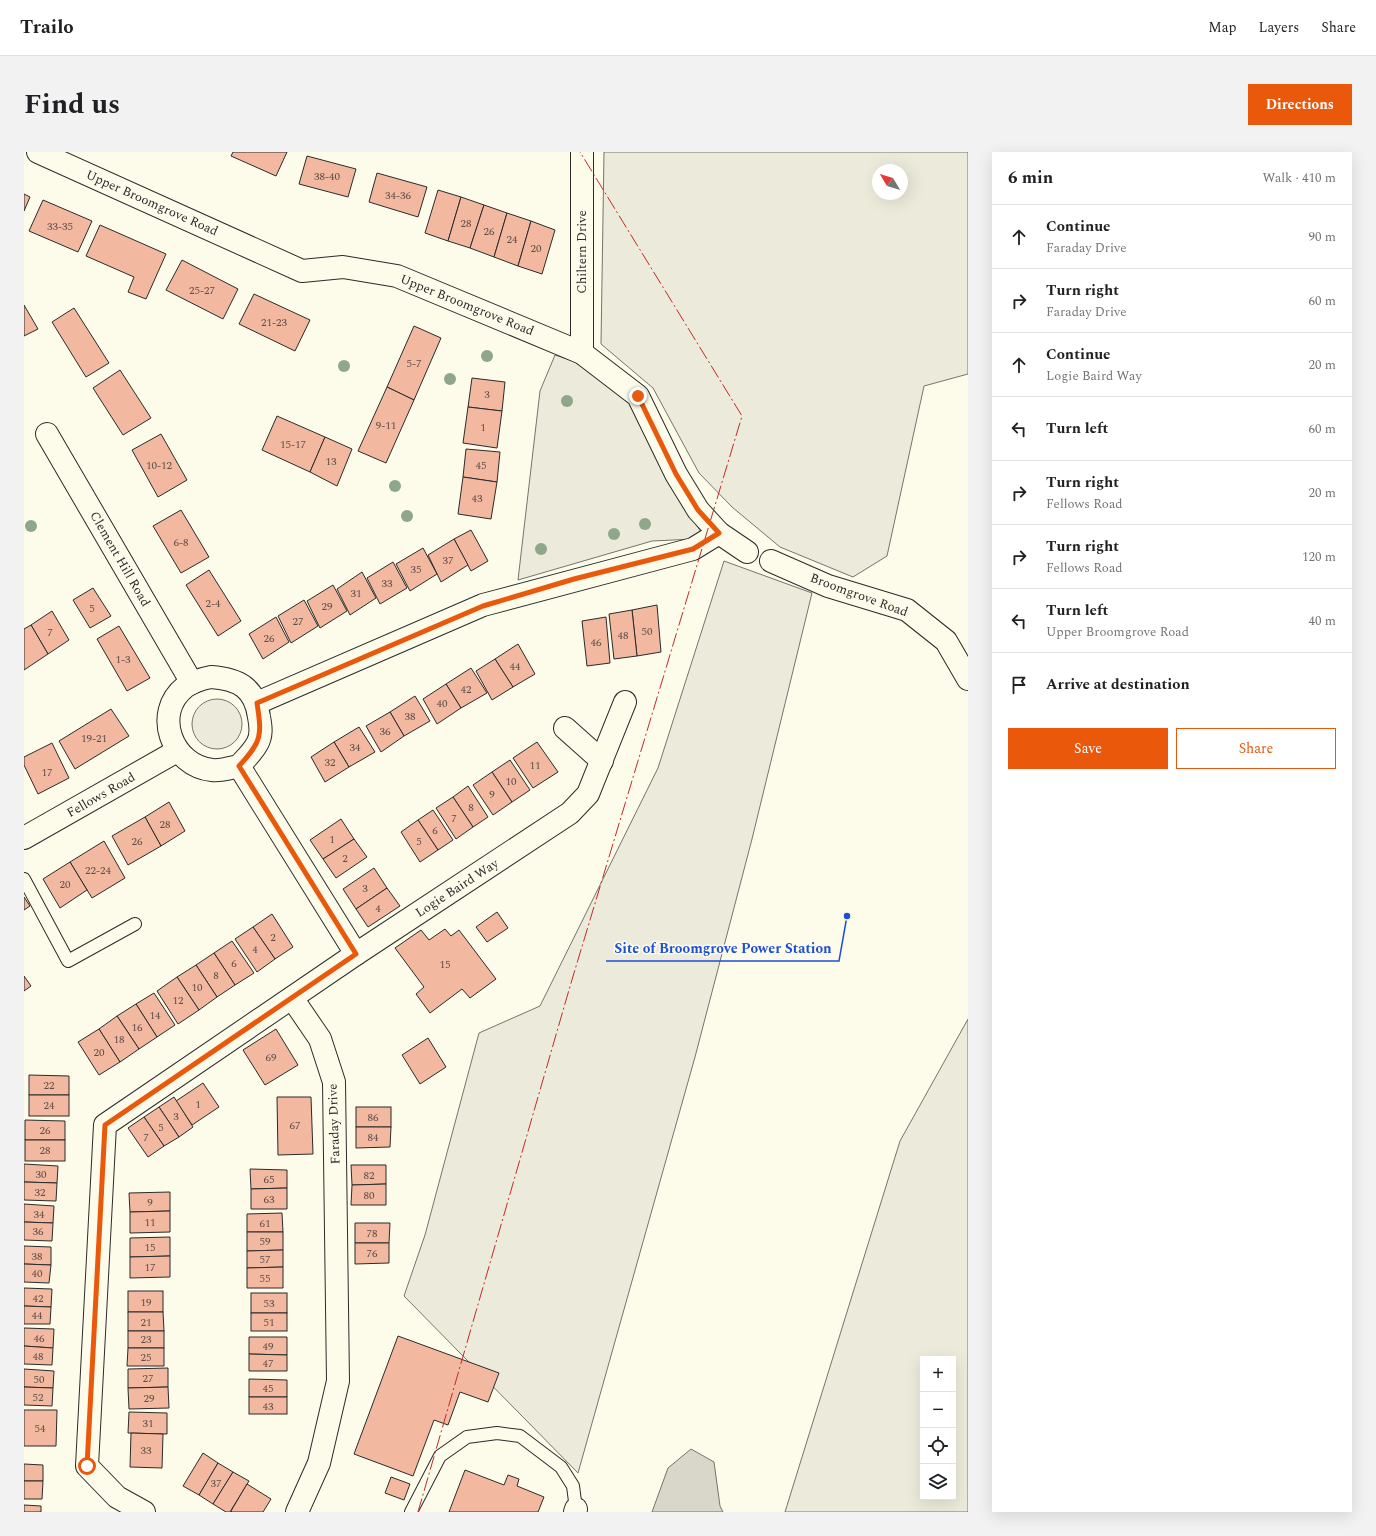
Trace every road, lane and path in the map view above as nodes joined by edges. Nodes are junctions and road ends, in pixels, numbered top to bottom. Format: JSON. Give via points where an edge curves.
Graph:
{"nodes":[{"id":1,"x":38,"y":152,"type":"edge"},
{"id":2,"x":582,"y":152,"type":"edge"},
{"id":3,"x":582,"y":352,"type":"junction"},
{"id":4,"x":47,"y":434,"type":"dead end"},
{"id":5,"x":719,"y":533,"type":"junction"},
{"id":6,"x":747,"y":552,"type":"dead end"},
{"id":7,"x":771,"y":561,"type":"dead end"},
{"id":8,"x":968,"y":679,"type":"edge"},
{"id":9,"x":192,"y":683,"type":"junction"},
{"id":10,"x":625,"y":702,"type":"dead end"},
{"id":11,"x":257,"y":703,"type":"junction"},
{"id":12,"x":565,"y":728,"type":"dead end"},
{"id":13,"x":177,"y":751,"type":"junction"},
{"id":14,"x":602,"y":761,"type":"junction"},
{"id":15,"x":239,"y":766,"type":"junction"},
{"id":16,"x":24,"y":838,"type":"edge"},
{"id":17,"x":24,"y":879,"type":"edge"},
{"id":18,"x":135,"y":924,"type":"dead end"},
{"id":19,"x":356,"y":954,"type":"junction"},
{"id":20,"x":292,"y":998,"type":"junction"},
{"id":21,"x":575,"y":1510,"type":"edge"},
{"id":22,"x":144,"y":1512,"type":"edge"},
{"id":23,"x":297,"y":1512,"type":"edge"},
{"id":24,"x":411,"y":1512,"type":"edge"}],
"edges":[{"from":1,"to":3,"type":"street","name":"Upper Broomgrove Road","via":[[302,271],[343,267],[397,276]]},
{"from":2,"to":3,"type":"street","name":"Chiltern Drive"},
{"from":3,"to":5,"type":"street","name":"Upper Broomgrove Road","via":[[638,396],[676,474],[698,510]]},
{"from":4,"to":9,"type":"street","name":"Clement Hill Road"},
{"from":5,"to":6,"type":"street","name":"Upper Broomgrove Road"},
{"from":5,"to":11,"type":"street","via":[[693,549],[574,579],[483,606]]},
{"from":7,"to":8,"type":"street","name":"Broomgrove Road","via":[[828,586],[908,610],[946,641]]},
{"from":9,"to":11,"type":"street","via":[[211,677],[225,678],[238,683]]},
{"from":9,"to":13,"type":"street","via":[[176,698],[170,711],[168,724]]},
{"from":10,"to":14,"type":"street","name":"Logie Baird Way"},
{"from":11,"to":15,"type":"street","via":[[261,731],[257,744]]},
{"from":12,"to":14,"type":"street"},
{"from":13,"to":15,"type":"street","via":[[187,761],[199,767],[213,770]]},
{"from":13,"to":16,"type":"street","name":"Fellows Road"},
{"from":14,"to":19,"type":"street","name":"Logie Baird Way","via":[[588,794],[570,813]]},
{"from":15,"to":19,"type":"street"},
{"from":17,"to":18,"type":"lane","via":[[68,961]]},
{"from":19,"to":20,"type":"street","name":"Logie Baird Way"},
{"from":20,"to":22,"type":"street","via":[[105,1125],[87,1466],[117,1497]]},
{"from":20,"to":23,"type":"street","name":"Faraday Drive","via":[[320,1039],[334,1082],[338,1380],[319,1464]]},
{"from":21,"to":24,"type":"lane","via":[[573,1486],[561,1467],[520,1436],[497,1433],[468,1437],[440,1456]]}]}
